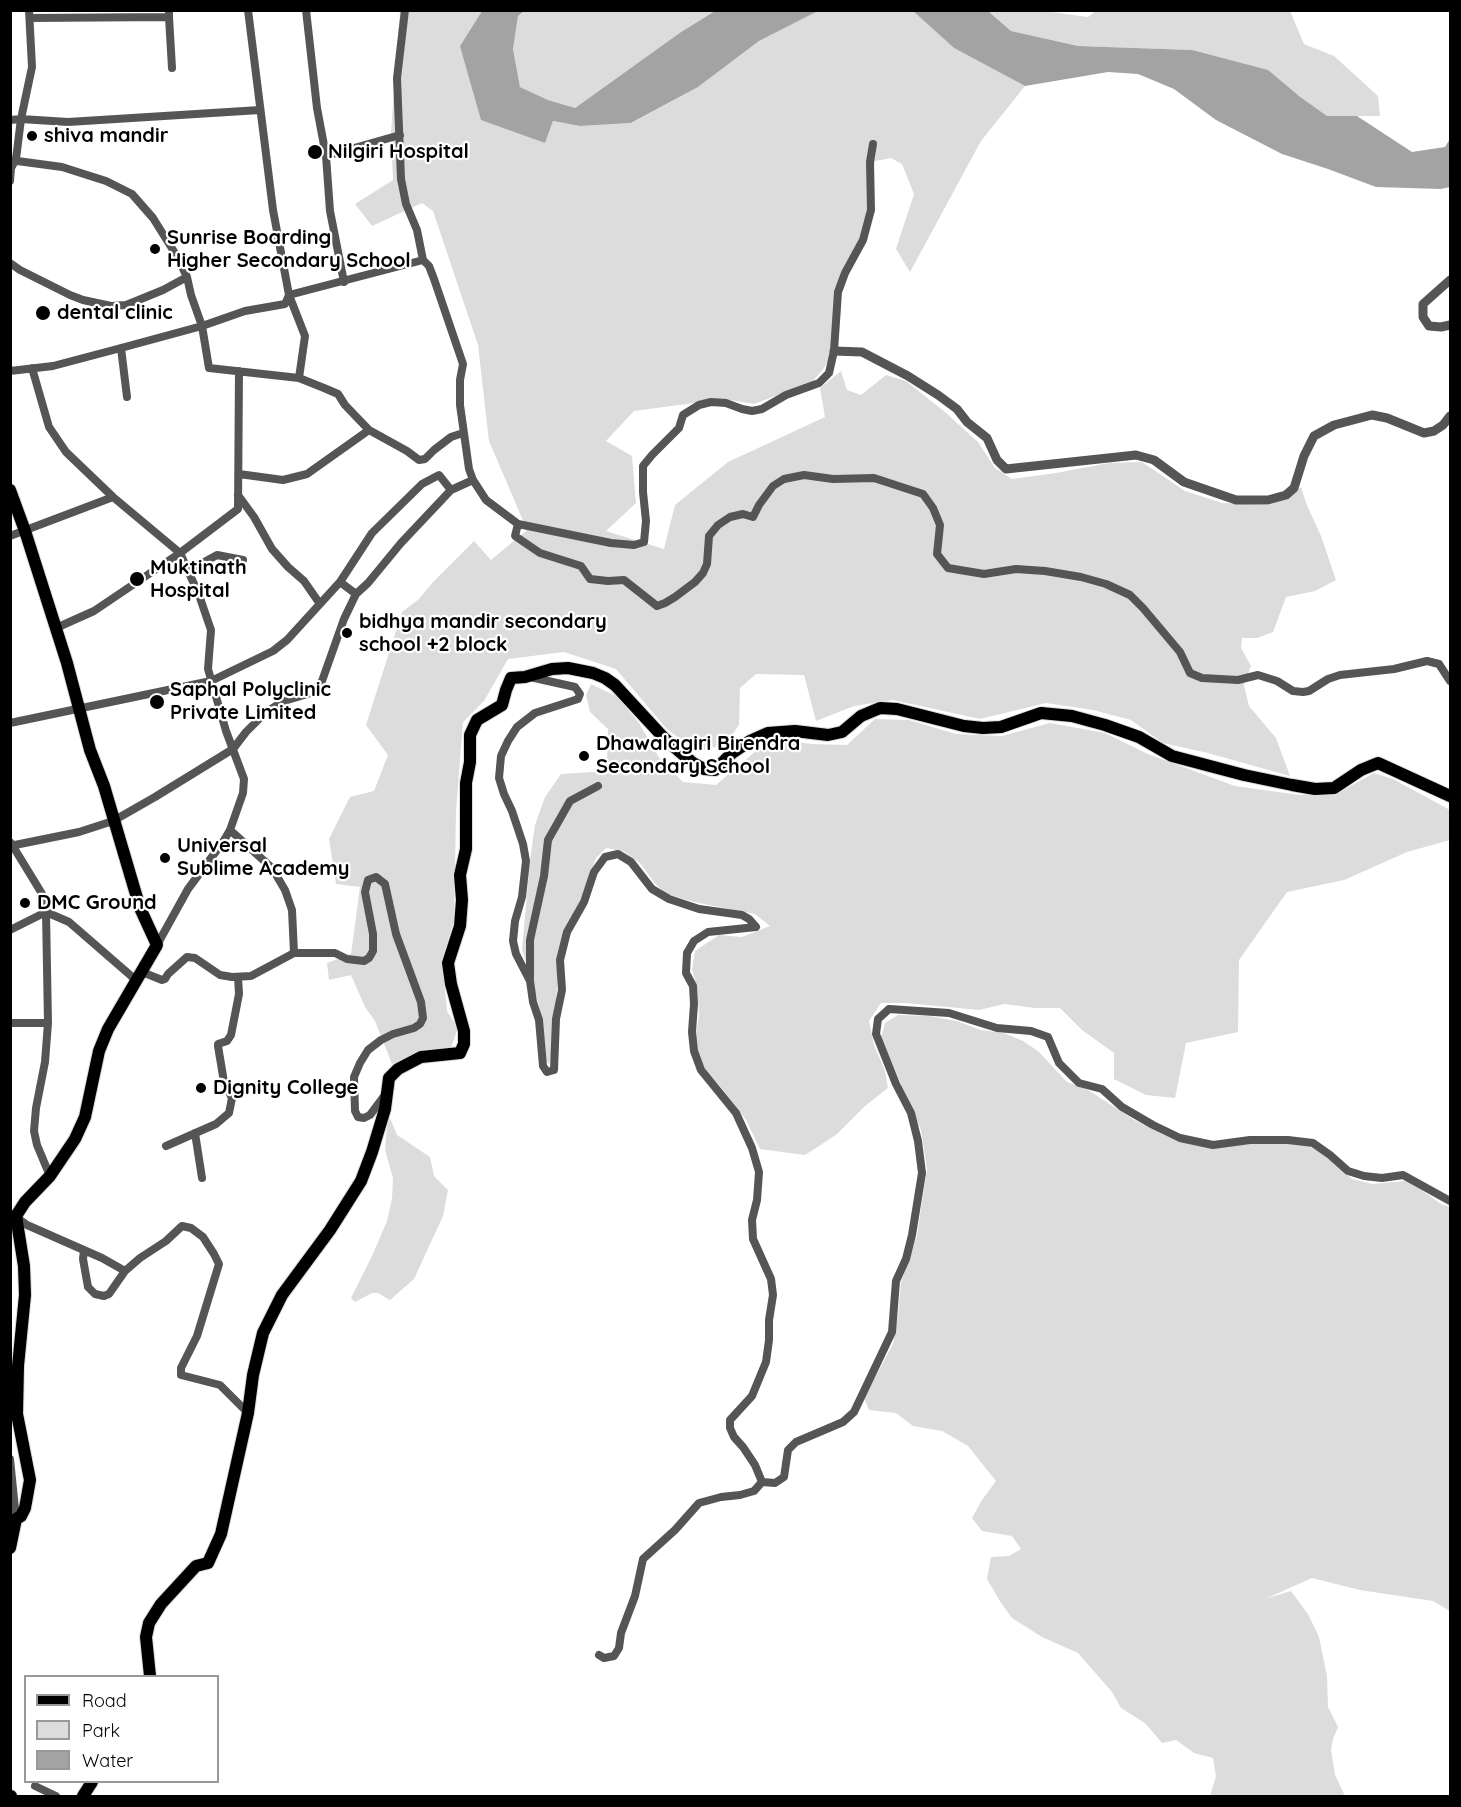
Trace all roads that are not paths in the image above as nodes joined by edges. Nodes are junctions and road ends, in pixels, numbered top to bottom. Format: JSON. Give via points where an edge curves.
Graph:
{"nodes":[{"id":1,"x":248,"y":10,"type":"edge"},
{"id":2,"x":306,"y":10,"type":"edge"},
{"id":3,"x":405,"y":10,"type":"edge"},
{"id":4,"x":29,"y":14,"type":"edge"},
{"id":5,"x":94,"y":14,"type":"edge"},
{"id":6,"x":169,"y":14,"type":"edge"},
{"id":7,"x":172,"y":69,"type":"dead end"},
{"id":8,"x":260,"y":110,"type":"junction"},
{"id":9,"x":21,"y":118,"type":"junction"},
{"id":10,"x":10,"y":120,"type":"edge"},
{"id":11,"x":400,"y":135,"type":"junction"},
{"id":12,"x":873,"y":144,"type":"dead end"},
{"id":13,"x":326,"y":156,"type":"junction"},
{"id":14,"x":13,"y":159,"type":"edge"},
{"id":15,"x":10,"y":181,"type":"edge"},
{"id":16,"x":423,"y":261,"type":"junction"},
{"id":17,"x":10,"y":263,"type":"edge"},
{"id":18,"x":187,"y":277,"type":"junction"},
{"id":19,"x":1450,"y":280,"type":"edge"},
{"id":20,"x":344,"y":282,"type":"junction"},
{"id":21,"x":289,"y":295,"type":"junction"},
{"id":22,"x":1450,"y":325,"type":"edge"},
{"id":23,"x":202,"y":326,"type":"junction"},
{"id":24,"x":121,"y":348,"type":"junction"},
{"id":25,"x":834,"y":351,"type":"junction"},
{"id":26,"x":32,"y":368,"type":"junction"},
{"id":27,"x":10,"y":371,"type":"edge"},
{"id":28,"x":239,"y":371,"type":"junction"},
{"id":29,"x":299,"y":378,"type":"junction"},
{"id":30,"x":127,"y":398,"type":"dead end"},
{"id":31,"x":1450,"y":416,"type":"edge"},
{"id":32,"x":369,"y":430,"type":"junction"},
{"id":33,"x":463,"y":433,"type":"junction"},
{"id":34,"x":239,"y":474,"type":"junction"},
{"id":35,"x":473,"y":480,"type":"junction"},
{"id":36,"x":10,"y":490,"type":"edge"},
{"id":37,"x":452,"y":490,"type":"junction"},
{"id":38,"x":238,"y":495,"type":"junction"},
{"id":39,"x":113,"y":497,"type":"junction"},
{"id":40,"x":518,"y":524,"type":"junction"},
{"id":41,"x":25,"y":531,"type":"junction"},
{"id":42,"x":10,"y":536,"type":"edge"},
{"id":43,"x":180,"y":553,"type":"junction"},
{"id":44,"x":243,"y":560,"type":"dead end"},
{"id":45,"x":188,"y":571,"type":"junction"},
{"id":46,"x":340,"y":582,"type":"junction"},
{"id":47,"x":356,"y":594,"type":"junction"},
{"id":48,"x":320,"y":604,"type":"junction"},
{"id":49,"x":56,"y":628,"type":"junction"},
{"id":50,"x":525,"y":676,"type":"junction"},
{"id":51,"x":211,"y":681,"type":"junction"},
{"id":52,"x":1450,"y":681,"type":"edge"},
{"id":53,"x":79,"y":710,"type":"junction"},
{"id":54,"x":10,"y":723,"type":"edge"},
{"id":55,"x":233,"y":749,"type":"junction"},
{"id":56,"x":598,"y":786,"type":"dead end"},
{"id":57,"x":1450,"y":796,"type":"edge"},
{"id":58,"x":113,"y":821,"type":"junction"},
{"id":59,"x":230,"y":830,"type":"junction"},
{"id":60,"x":11,"y":845,"type":"edge"},
{"id":61,"x":46,"y":912,"type":"junction"},
{"id":62,"x":10,"y":930,"type":"edge"},
{"id":63,"x":157,"y":945,"type":"junction"},
{"id":64,"x":294,"y":953,"type":"junction"},
{"id":65,"x":139,"y":977,"type":"junction"},
{"id":66,"x":238,"y":977,"type":"junction"},
{"id":67,"x":530,"y":981,"type":"junction"},
{"id":68,"x":10,"y":1023,"type":"edge"},
{"id":69,"x":48,"y":1023,"type":"junction"},
{"id":70,"x":385,"y":1095,"type":"junction"},
{"id":71,"x":195,"y":1133,"type":"junction"},
{"id":72,"x":166,"y":1146,"type":"dead end"},
{"id":73,"x":50,"y":1176,"type":"junction"},
{"id":74,"x":202,"y":1178,"type":"dead end"},
{"id":75,"x":1450,"y":1201,"type":"edge"},
{"id":76,"x":16,"y":1216,"type":"junction"},
{"id":77,"x":84,"y":1250,"type":"junction"},
{"id":78,"x":124,"y":1271,"type":"junction"},
{"id":79,"x":248,"y":1413,"type":"junction"},
{"id":80,"x":10,"y":1459,"type":"edge"},
{"id":81,"x":762,"y":1482,"type":"junction"},
{"id":82,"x":16,"y":1519,"type":"junction"},
{"id":83,"x":11,"y":1542,"type":"edge"},
{"id":84,"x":599,"y":1655,"type":"dead end"},
{"id":85,"x":150,"y":1675,"type":"edge"},
{"id":86,"x":91,"y":1783,"type":"edge"},
{"id":87,"x":35,"y":1786,"type":"dead end"},
{"id":88,"x":56,"y":1797,"type":"edge"},
{"id":89,"x":82,"y":1797,"type":"edge"}],
"edges":[{"from":1,"to":8,"type":"street"},
{"from":2,"to":13,"type":"street"},
{"from":3,"to":11,"type":"street","via":[[397,78]]},
{"from":4,"to":5,"type":"street"},
{"from":4,"to":9,"type":"street","via":[[32,67]]},
{"from":5,"to":6,"type":"street"},
{"from":6,"to":7,"type":"street"},
{"from":8,"to":9,"type":"street","via":[[68,122]]},
{"from":8,"to":21,"type":"street"},
{"from":9,"to":10,"type":"street"},
{"from":9,"to":14,"type":"street"},
{"from":11,"to":13,"type":"street"},
{"from":11,"to":16,"type":"street","via":[[401,179]]},
{"from":12,"to":25,"type":"street","via":[[871,210],[863,240],[837,292]]},
{"from":13,"to":20,"type":"street","via":[[330,211]]},
{"from":14,"to":15,"type":"street"},
{"from":14,"to":18,"type":"street","via":[[62,167],[132,194],[153,218]]},
{"from":16,"to":20,"type":"street"},
{"from":16,"to":33,"type":"street","via":[[429,266],[463,364]]},
{"from":17,"to":18,"type":"street","via":[[70,296],[111,306],[136,302]]},
{"from":18,"to":23,"type":"street"},
{"from":19,"to":22,"type":"street","via":[[1423,304],[1423,317],[1429,326]]},
{"from":20,"to":21,"type":"street"},
{"from":21,"to":23,"type":"street","via":[[285,304],[244,311]]},
{"from":21,"to":29,"type":"street","via":[[305,336]]},
{"from":23,"to":24,"type":"street"},
{"from":23,"to":28,"type":"street","via":[[209,368]]},
{"from":24,"to":26,"type":"street"},
{"from":24,"to":30,"type":"street"},
{"from":25,"to":31,"type":"street","via":[[862,352],[938,394],[987,438],[1006,469],[1136,454],[1154,460],[1184,482],[1236,500],[1268,500],[1286,495],[1294,488],[1314,436],[1334,425],[1372,415],[1424,433],[1434,431]]},
{"from":25,"to":40,"type":"street","via":[[829,373],[819,383],[762,409],[742,410],[711,402],[683,415],[679,429],[644,466],[644,542],[611,543]]},
{"from":26,"to":27,"type":"street"},
{"from":26,"to":39,"type":"street","via":[[49,427],[66,452]]},
{"from":28,"to":29,"type":"street"},
{"from":28,"to":34,"type":"street"},
{"from":29,"to":32,"type":"street","via":[[338,394]]},
{"from":32,"to":33,"type":"street","via":[[419,460]]},
{"from":32,"to":34,"type":"street","via":[[307,474],[283,480]]},
{"from":33,"to":35,"type":"street"},
{"from":34,"to":38,"type":"street"},
{"from":35,"to":37,"type":"street"},
{"from":35,"to":40,"type":"street","via":[[486,500]]},
{"from":36,"to":41,"type":"main road"},
{"from":37,"to":46,"type":"street","via":[[439,475],[422,484],[372,533]]},
{"from":37,"to":47,"type":"street"},
{"from":38,"to":43,"type":"street","via":[[238,509]]},
{"from":38,"to":48,"type":"street","via":[[272,549],[304,581]]},
{"from":39,"to":41,"type":"street"},
{"from":39,"to":43,"type":"street"},
{"from":40,"to":52,"type":"street","via":[[515,536],[540,553],[581,566],[590,579],[624,580],[657,606],[675,597],[703,573],[709,536],[718,525],[743,514],[753,517],[774,486],[784,479],[804,475],[874,478],[924,494],[940,525],[937,554],[948,568],[984,574],[1016,568],[1046,571],[1106,584],[1130,595],[1180,652],[1190,673],[1202,678],[1238,680],[1258,675],[1303,693],[1340,675],[1427,661],[1438,664]]},
{"from":41,"to":42,"type":"street"},
{"from":41,"to":49,"type":"main road"},
{"from":43,"to":45,"type":"street"},
{"from":43,"to":49,"type":"street","via":[[94,611]]},
{"from":44,"to":45,"type":"street","via":[[217,555]]},
{"from":45,"to":51,"type":"street","via":[[211,630]]},
{"from":46,"to":47,"type":"street"},
{"from":46,"to":48,"type":"street"},
{"from":47,"to":55,"type":"street","via":[[322,681],[311,693],[284,701],[265,713]]},
{"from":48,"to":51,"type":"street","via":[[273,651]]},
{"from":49,"to":53,"type":"main road"},
{"from":50,"to":57,"type":"main road","via":[[568,669],[605,678],[664,738],[704,769],[715,770],[732,753],[768,733],[842,732],[861,716],[880,708],[983,728],[1001,727],[1041,713],[1105,725],[1139,737],[1172,756],[1273,781],[1314,789],[1334,788],[1378,763]]},
{"from":50,"to":67,"type":"street","via":[[575,687],[580,694],[578,699],[535,713],[517,727],[501,756],[499,778],[519,829],[526,861],[513,941]]},
{"from":50,"to":70,"type":"main road","via":[[511,678],[502,705],[477,720],[470,735],[460,927],[448,963],[464,1044],[460,1053],[421,1057],[398,1069],[389,1078]]},
{"from":51,"to":53,"type":"street"},
{"from":51,"to":55,"type":"street"},
{"from":53,"to":54,"type":"street"},
{"from":53,"to":58,"type":"main road"},
{"from":55,"to":58,"type":"street"},
{"from":55,"to":59,"type":"street","via":[[244,779]]},
{"from":56,"to":67,"type":"street","via":[[570,801],[548,840],[530,940]]},
{"from":58,"to":60,"type":"street"},
{"from":58,"to":63,"type":"main road","via":[[140,908]]},
{"from":59,"to":63,"type":"street","via":[[188,889]]},
{"from":59,"to":64,"type":"street","via":[[272,868],[285,890],[292,910]]},
{"from":60,"to":61,"type":"street","via":[[44,897]]},
{"from":61,"to":62,"type":"street"},
{"from":61,"to":65,"type":"street","via":[[69,922]]},
{"from":61,"to":69,"type":"street"},
{"from":63,"to":65,"type":"main road"},
{"from":64,"to":66,"type":"street","via":[[251,976]]},
{"from":64,"to":70,"type":"street","via":[[335,953],[364,961],[369,958],[373,934],[365,892],[368,880],[376,877],[385,884],[396,934],[423,1018],[414,1028],[381,1040],[360,1063],[354,1077],[358,1117],[370,1115]]},
{"from":65,"to":66,"type":"street","via":[[165,979],[187,957],[220,975]]},
{"from":65,"to":73,"type":"main road","via":[[99,1051],[79,1131]]},
{"from":66,"to":71,"type":"street","via":[[239,994],[231,1035],[218,1044],[232,1098],[229,1113]]},
{"from":67,"to":81,"type":"street","via":[[547,1072],[554,1070],[556,1019],[562,990],[560,960],[567,932],[584,902],[594,872],[605,857],[618,855],[631,862],[652,889],[669,899],[699,909],[742,915],[756,927],[708,932],[694,941],[687,953],[687,973],[693,986],[694,1051],[701,1070],[736,1113],[759,1172],[752,1230],[771,1279],[769,1340],[766,1362],[752,1396],[730,1419],[730,1428]]},
{"from":68,"to":69,"type":"street"},
{"from":69,"to":73,"type":"street","via":[[34,1131]]},
{"from":70,"to":79,"type":"main road","via":[[385,1109],[361,1180],[282,1295],[263,1333]]},
{"from":71,"to":72,"type":"street"},
{"from":71,"to":74,"type":"street"},
{"from":73,"to":76,"type":"main road"},
{"from":75,"to":81,"type":"street","via":[[1403,1175],[1382,1178],[1348,1171],[1313,1143],[1251,1140],[1213,1145],[1180,1138],[1122,1107],[1102,1089],[1079,1083],[1059,1063],[1048,1037],[997,1028],[949,1013],[889,1009],[878,1019],[876,1034],[911,1113],[922,1173],[912,1235],[897,1281],[892,1332],[854,1412],[843,1422],[796,1442],[788,1450],[784,1477],[775,1483]]},
{"from":76,"to":77,"type":"street","via":[[27,1225]]},
{"from":76,"to":82,"type":"main road","via":[[25,1287],[17,1414],[30,1480],[25,1508]]},
{"from":77,"to":78,"type":"street"},
{"from":77,"to":78,"type":"street","via":[[88,1287],[95,1294],[109,1294]]},
{"from":78,"to":79,"type":"street","via":[[182,1226],[202,1237],[219,1264],[197,1336],[181,1368],[182,1375],[220,1385]]},
{"from":79,"to":85,"type":"main road","via":[[214,1552],[208,1563],[196,1566],[161,1604],[149,1623],[146,1637]]},
{"from":80,"to":82,"type":"street"},
{"from":81,"to":84,"type":"street","via":[[754,1491],[699,1503],[644,1559],[619,1648],[614,1656]]},
{"from":82,"to":83,"type":"main road"},
{"from":86,"to":89,"type":"main road"},
{"from":87,"to":88,"type":"street"}]}
